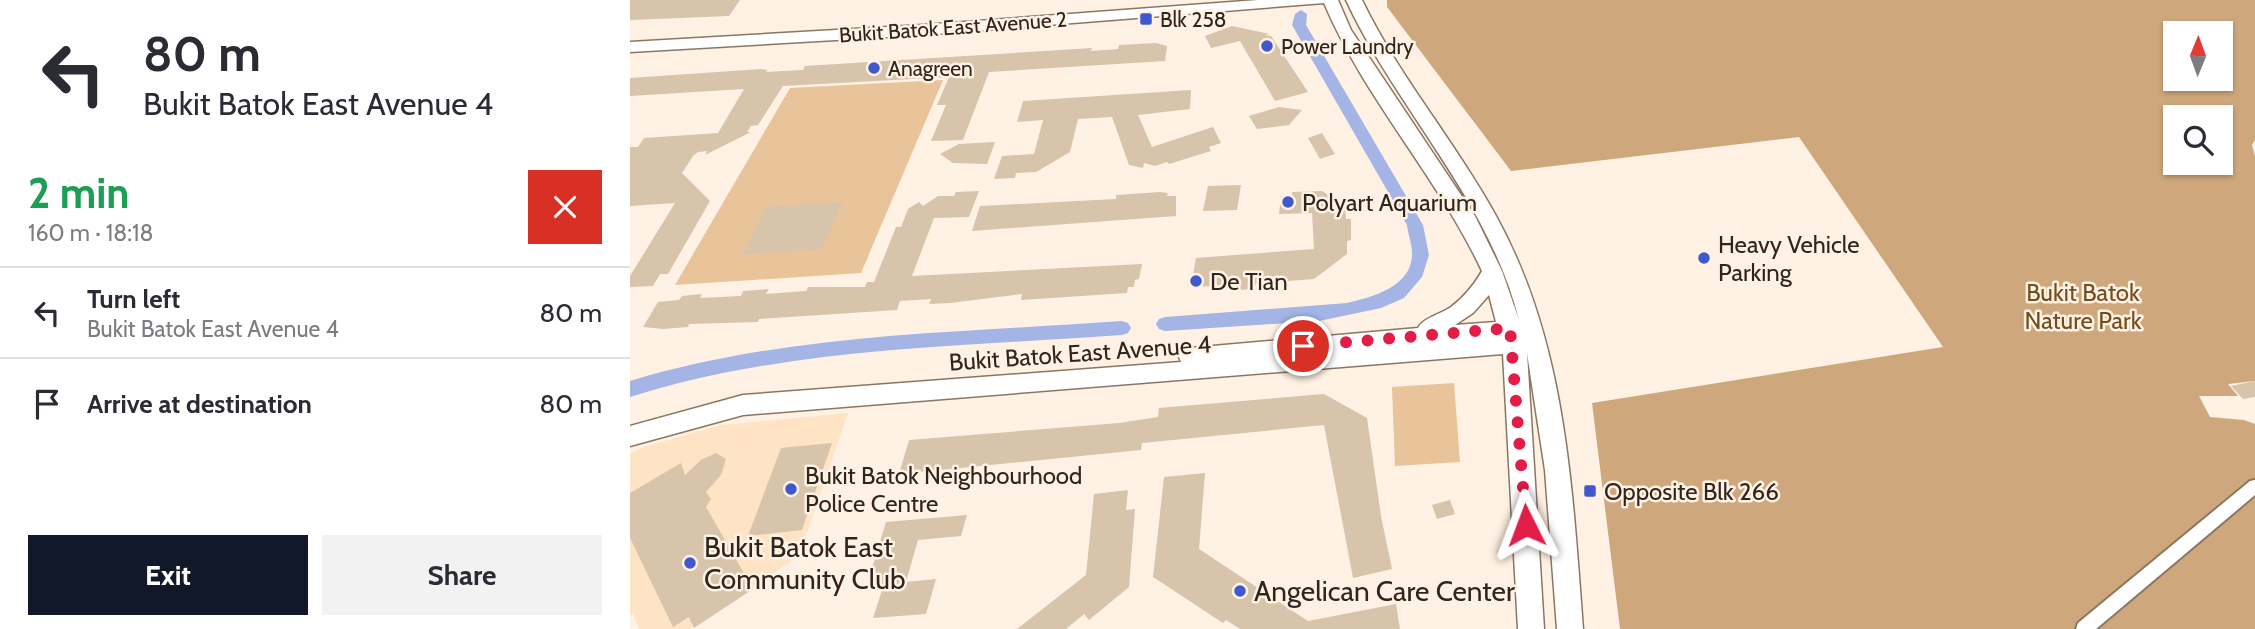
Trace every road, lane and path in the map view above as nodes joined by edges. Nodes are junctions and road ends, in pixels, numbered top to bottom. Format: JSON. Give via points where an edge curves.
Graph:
{"nodes":[{"id":1,"x":1166,"y":0,"type":"edge"},
{"id":2,"x":1318,"y":0,"type":"edge"},
{"id":3,"x":1330,"y":0,"type":"edge"},
{"id":4,"x":1354,"y":0,"type":"edge"},
{"id":5,"x":630,"y":34,"type":"edge"},
{"id":6,"x":630,"y":47,"type":"edge"},
{"id":7,"x":1492,"y":271,"type":"junction"},
{"id":8,"x":1536,"y":335,"type":"junction"},
{"id":9,"x":1409,"y":336,"type":"junction"},
{"id":10,"x":1512,"y":337,"type":"junction"},
{"id":11,"x":630,"y":424,"type":"edge"},
{"id":12,"x":630,"y":436,"type":"edge"},
{"id":13,"x":2255,"y":486,"type":"edge"},
{"id":14,"x":1531,"y":629,"type":"edge"},
{"id":15,"x":1570,"y":629,"type":"edge"},
{"id":16,"x":2084,"y":629,"type":"edge"}],
"edges":[{"from":1,"to":5,"type":"street","name":"Bukit Batok East Avenue 2"},
{"from":2,"to":6,"type":"street","name":"Bukit Batok East Avenue 2"},
{"from":3,"to":7,"type":"street","via":[[1343,30],[1468,221]]},
{"from":4,"to":8,"type":"street","via":[[1390,68],[1488,218],[1513,269]]},
{"from":7,"to":9,"type":"street","via":[[1468,308],[1451,320]]},
{"from":7,"to":10,"type":"street"},
{"from":8,"to":10,"type":"street","name":"Bukit Batok East Avenue 4"},
{"from":8,"to":15,"type":"street","via":[[1556,444]]},
{"from":9,"to":10,"type":"street","name":"Bukit Batok East Avenue 4"},
{"from":9,"to":11,"type":"street","name":"Bukit Batok East Avenue 4","via":[[1144,362],[747,392]]},
{"from":10,"to":12,"type":"street","name":"Bukit Batok East Avenue 4","via":[[743,405]]},
{"from":10,"to":14,"type":"street"},
{"from":13,"to":16,"type":"street"}]}
